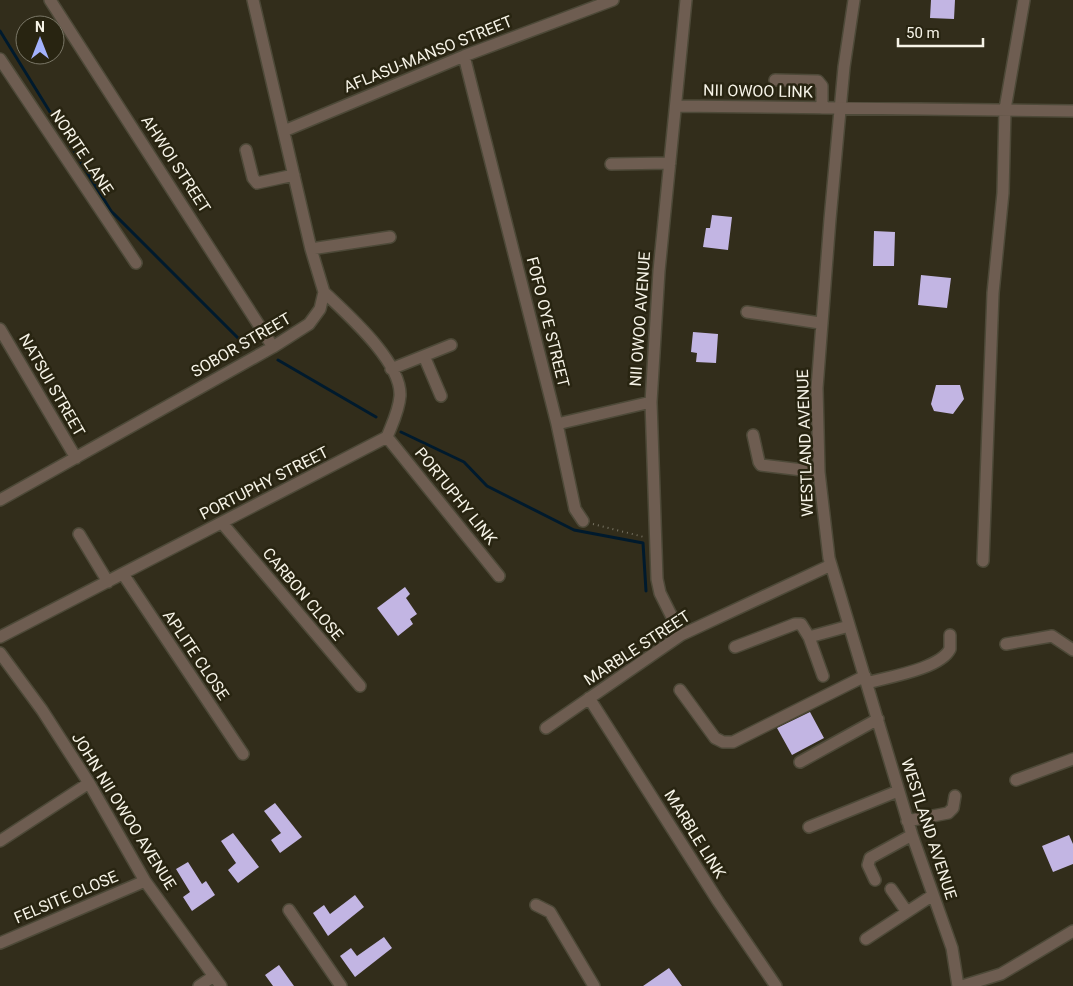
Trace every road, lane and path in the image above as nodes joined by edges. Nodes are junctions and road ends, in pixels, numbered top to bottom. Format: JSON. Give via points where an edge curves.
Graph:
{"nodes":[{"id":1,"x":50,"y":0,"type":"edge"},
{"id":2,"x":253,"y":0,"type":"edge"},
{"id":3,"x":614,"y":0,"type":"edge"},
{"id":4,"x":686,"y":0,"type":"edge"},
{"id":5,"x":854,"y":0,"type":"edge"},
{"id":6,"x":1024,"y":0,"type":"edge"},
{"id":7,"x":464,"y":56,"type":"junction"},
{"id":8,"x":0,"y":59,"type":"edge"},
{"id":9,"x":775,"y":80,"type":"dead end"},
{"id":10,"x":676,"y":106,"type":"junction"},
{"id":11,"x":822,"y":108,"type":"junction"},
{"id":12,"x":841,"y":108,"type":"junction"},
{"id":13,"x":1005,"y":109,"type":"junction"},
{"id":14,"x":1073,"y":111,"type":"edge"},
{"id":15,"x":284,"y":131,"type":"junction"},
{"id":16,"x":246,"y":150,"type":"dead end"},
{"id":17,"x":670,"y":163,"type":"junction"},
{"id":18,"x":611,"y":164,"type":"dead end"},
{"id":19,"x":294,"y":175,"type":"junction"},
{"id":20,"x":390,"y":238,"type":"dead end"},
{"id":21,"x":311,"y":249,"type":"junction"},
{"id":22,"x":136,"y":263,"type":"dead end"},
{"id":23,"x":324,"y":292,"type":"junction"},
{"id":24,"x":747,"y":312,"type":"dead end"},
{"id":25,"x":820,"y":322,"type":"junction"},
{"id":26,"x":0,"y":329,"type":"edge"},
{"id":27,"x":451,"y":345,"type":"dead end"},
{"id":28,"x":273,"y":347,"type":"junction"},
{"id":29,"x":424,"y":356,"type":"junction"},
{"id":30,"x":391,"y":369,"type":"junction"},
{"id":31,"x":441,"y":396,"type":"dead end"},
{"id":32,"x":651,"y":402,"type":"junction"},
{"id":33,"x":557,"y":424,"type":"junction"},
{"id":34,"x":753,"y":435,"type":"dead end"},
{"id":35,"x":387,"y":437,"type":"junction"},
{"id":36,"x":76,"y":458,"type":"junction"},
{"id":37,"x":819,"y":472,"type":"junction"},
{"id":38,"x":0,"y":500,"type":"edge"},
{"id":39,"x":583,"y":521,"type":"joint"},
{"id":40,"x":222,"y":523,"type":"junction"},
{"id":41,"x":79,"y":534,"type":"dead end"},
{"id":42,"x":656,"y":540,"type":"junction"},
{"id":43,"x":983,"y":561,"type":"dead end"},
{"id":44,"x":831,"y":564,"type":"junction"},
{"id":45,"x":123,"y":574,"type":"junction"},
{"id":46,"x":499,"y":576,"type":"dead end"},
{"id":47,"x":108,"y":582,"type":"junction"},
{"id":48,"x":849,"y":626,"type":"junction"},
{"id":49,"x":681,"y":635,"type":"junction"},
{"id":50,"x":950,"y":635,"type":"dead end"},
{"id":51,"x":0,"y":637,"type":"edge"},
{"id":52,"x":809,"y":637,"type":"junction"},
{"id":53,"x":1006,"y":644,"type":"dead end"},
{"id":54,"x":735,"y":647,"type":"dead end"},
{"id":55,"x":1073,"y":650,"type":"edge"},
{"id":56,"x":0,"y":653,"type":"edge"},
{"id":57,"x":823,"y":676,"type":"dead end"},
{"id":58,"x":866,"y":680,"type":"junction"},
{"id":59,"x":360,"y":686,"type":"dead end"},
{"id":60,"x":680,"y":690,"type":"dead end"},
{"id":61,"x":589,"y":698,"type":"junction"},
{"id":62,"x":878,"y":719,"type":"junction"},
{"id":63,"x":546,"y":728,"type":"dead end"},
{"id":64,"x":243,"y":754,"type":"dead end"},
{"id":65,"x":1073,"y":759,"type":"edge"},
{"id":66,"x":800,"y":762,"type":"dead end"},
{"id":67,"x":1016,"y":780,"type":"dead end"},
{"id":68,"x":89,"y":783,"type":"junction"},
{"id":69,"x":898,"y":791,"type":"junction"},
{"id":70,"x":955,"y":796,"type":"dead end"},
{"id":71,"x":907,"y":821,"type":"junction"},
{"id":72,"x":809,"y":827,"type":"dead end"},
{"id":73,"x":912,"y":835,"type":"junction"},
{"id":74,"x":0,"y":841,"type":"edge"},
{"id":75,"x":875,"y":880,"type":"dead end"},
{"id":76,"x":146,"y":881,"type":"junction"},
{"id":77,"x":891,"y":889,"type":"dead end"},
{"id":78,"x":933,"y":895,"type":"junction"},
{"id":79,"x":536,"y":905,"type":"dead end"},
{"id":80,"x":289,"y":910,"type":"dead end"},
{"id":81,"x":907,"y":912,"type":"junction"},
{"id":82,"x":1073,"y":931,"type":"edge"},
{"id":83,"x":866,"y":939,"type":"dead end"},
{"id":84,"x":0,"y":943,"type":"edge"},
{"id":85,"x":214,"y":976,"type":"junction"},
{"id":86,"x":199,"y":986,"type":"edge"},
{"id":87,"x":221,"y":986,"type":"edge"},
{"id":88,"x":341,"y":986,"type":"edge"},
{"id":89,"x":594,"y":986,"type":"edge"},
{"id":90,"x":776,"y":986,"type":"edge"},
{"id":91,"x":958,"y":986,"type":"edge"},
{"id":92,"x":962,"y":986,"type":"edge"}],
"edges":[{"from":1,"to":28,"type":"street","name":"AHWOI STREET"},
{"from":2,"to":15,"type":"street"},
{"from":3,"to":7,"type":"street","name":"AFLASU-MANSO STREET"},
{"from":4,"to":10,"type":"street","name":"NII OWOO AVENUE"},
{"from":5,"to":12,"type":"street","name":"WESTLAND AVENUE"},
{"from":6,"to":13,"type":"street"},
{"from":7,"to":15,"type":"street","name":"AFLASU-MANSO STREET"},
{"from":7,"to":33,"type":"street","name":"FOFO OYE STREET"},
{"from":8,"to":22,"type":"street","name":"NORITE LANE"},
{"from":9,"to":11,"type":"street","via":[[818,81],[822,86]]},
{"from":10,"to":11,"type":"street","name":"NII OWOO LINK"},
{"from":10,"to":17,"type":"street","name":"NII OWOO AVENUE"},
{"from":11,"to":12,"type":"street","name":"NII OWOO LINK"},
{"from":12,"to":13,"type":"street","name":"NII OWOO LINK"},
{"from":12,"to":25,"type":"street","name":"WESTLAND AVENUE"},
{"from":13,"to":14,"type":"street","name":"NII OWOO LINK"},
{"from":13,"to":43,"type":"street","via":[[993,293]]},
{"from":15,"to":19,"type":"street"},
{"from":16,"to":19,"type":"street","via":[[257,183]]},
{"from":17,"to":18,"type":"street"},
{"from":17,"to":32,"type":"street","name":"NII OWOO AVENUE"},
{"from":19,"to":21,"type":"street"},
{"from":20,"to":21,"type":"street"},
{"from":21,"to":23,"type":"street"},
{"from":23,"to":28,"type":"street","name":"SOBOR STREET","via":[[320,309],[309,324]]},
{"from":23,"to":30,"type":"street","via":[[370,337]]},
{"from":24,"to":25,"type":"street"},
{"from":25,"to":37,"type":"street","name":"WESTLAND AVENUE","via":[[816,388]]},
{"from":26,"to":36,"type":"street","name":"NATSUI STREET"},
{"from":27,"to":29,"type":"street"},
{"from":28,"to":36,"type":"street","name":"SOBOR STREET"},
{"from":29,"to":30,"type":"street"},
{"from":29,"to":31,"type":"street"},
{"from":30,"to":35,"type":"street","via":[[400,394]]},
{"from":32,"to":33,"type":"street"},
{"from":32,"to":42,"type":"street","name":"NII OWOO AVENUE"},
{"from":33,"to":39,"type":"street","name":"FOFO OYE STREET","via":[[575,509]]},
{"from":34,"to":37,"type":"street","via":[[761,465]]},
{"from":35,"to":40,"type":"street","name":"PORTUPHY STREET"},
{"from":35,"to":46,"type":"street","name":"PORTUPHY LINK"},
{"from":36,"to":38,"type":"street","name":"SOBOR STREET"},
{"from":37,"to":44,"type":"street","name":"WESTLAND AVENUE"},
{"from":39,"to":42,"type":"path"},
{"from":40,"to":45,"type":"street","name":"PORTUPHY STREET"},
{"from":40,"to":59,"type":"street","name":"CARBON CLOSE"},
{"from":41,"to":47,"type":"street"},
{"from":42,"to":49,"type":"street","name":"NII OWOO AVENUE","via":[[660,593]]},
{"from":44,"to":48,"type":"street","name":"WESTLAND AVENUE"},
{"from":44,"to":49,"type":"street","name":"MARBLE STREET"},
{"from":45,"to":47,"type":"street","name":"PORTUPHY STREET"},
{"from":45,"to":64,"type":"street","name":"APLITE CLOSE"},
{"from":47,"to":51,"type":"street","name":"PORTUPHY STREET"},
{"from":48,"to":52,"type":"street"},
{"from":48,"to":58,"type":"street","name":"WESTLAND AVENUE"},
{"from":49,"to":61,"type":"street","name":"MARBLE STREET"},
{"from":50,"to":58,"type":"street","via":[[950,649],[942,659],[924,667]]},
{"from":52,"to":54,"type":"street","via":[[801,624],[794,624]]},
{"from":52,"to":57,"type":"street"},
{"from":53,"to":55,"type":"street","via":[[1052,636]]},
{"from":56,"to":68,"type":"street","name":"JOHN NII OWOO AVENUE"},
{"from":58,"to":60,"type":"street","via":[[733,742],[715,738]]},
{"from":58,"to":62,"type":"street","name":"WESTLAND AVENUE"},
{"from":61,"to":63,"type":"street","name":"MARBLE STREET"},
{"from":61,"to":90,"type":"street","name":"MARBLE LINK"},
{"from":62,"to":66,"type":"street"},
{"from":62,"to":69,"type":"street","name":"WESTLAND AVENUE"},
{"from":65,"to":67,"type":"street"},
{"from":68,"to":74,"type":"street"},
{"from":68,"to":76,"type":"street","name":"JOHN NII OWOO AVENUE"},
{"from":69,"to":71,"type":"street","name":"WESTLAND AVENUE"},
{"from":69,"to":72,"type":"street"},
{"from":70,"to":71,"type":"street","via":[[953,808],[948,813]]},
{"from":71,"to":73,"type":"street","name":"WESTLAND AVENUE"},
{"from":73,"to":75,"type":"street","via":[[870,858],[868,865]]},
{"from":73,"to":78,"type":"street","name":"WESTLAND AVENUE"},
{"from":76,"to":84,"type":"street","name":"FELSITE CLOSE"},
{"from":76,"to":85,"type":"street","name":"JOHN NII OWOO AVENUE"},
{"from":77,"to":81,"type":"street"},
{"from":78,"to":81,"type":"street"},
{"from":78,"to":91,"type":"street","name":"WESTLAND AVENUE","via":[[952,948]]},
{"from":79,"to":89,"type":"street","via":[[550,912]]},
{"from":80,"to":88,"type":"street"},
{"from":81,"to":83,"type":"street"},
{"from":82,"to":92,"type":"street","via":[[1001,974]]},
{"from":85,"to":86,"type":"street"},
{"from":85,"to":87,"type":"street","name":"JOHN NII OWOO AVENUE"}]}
